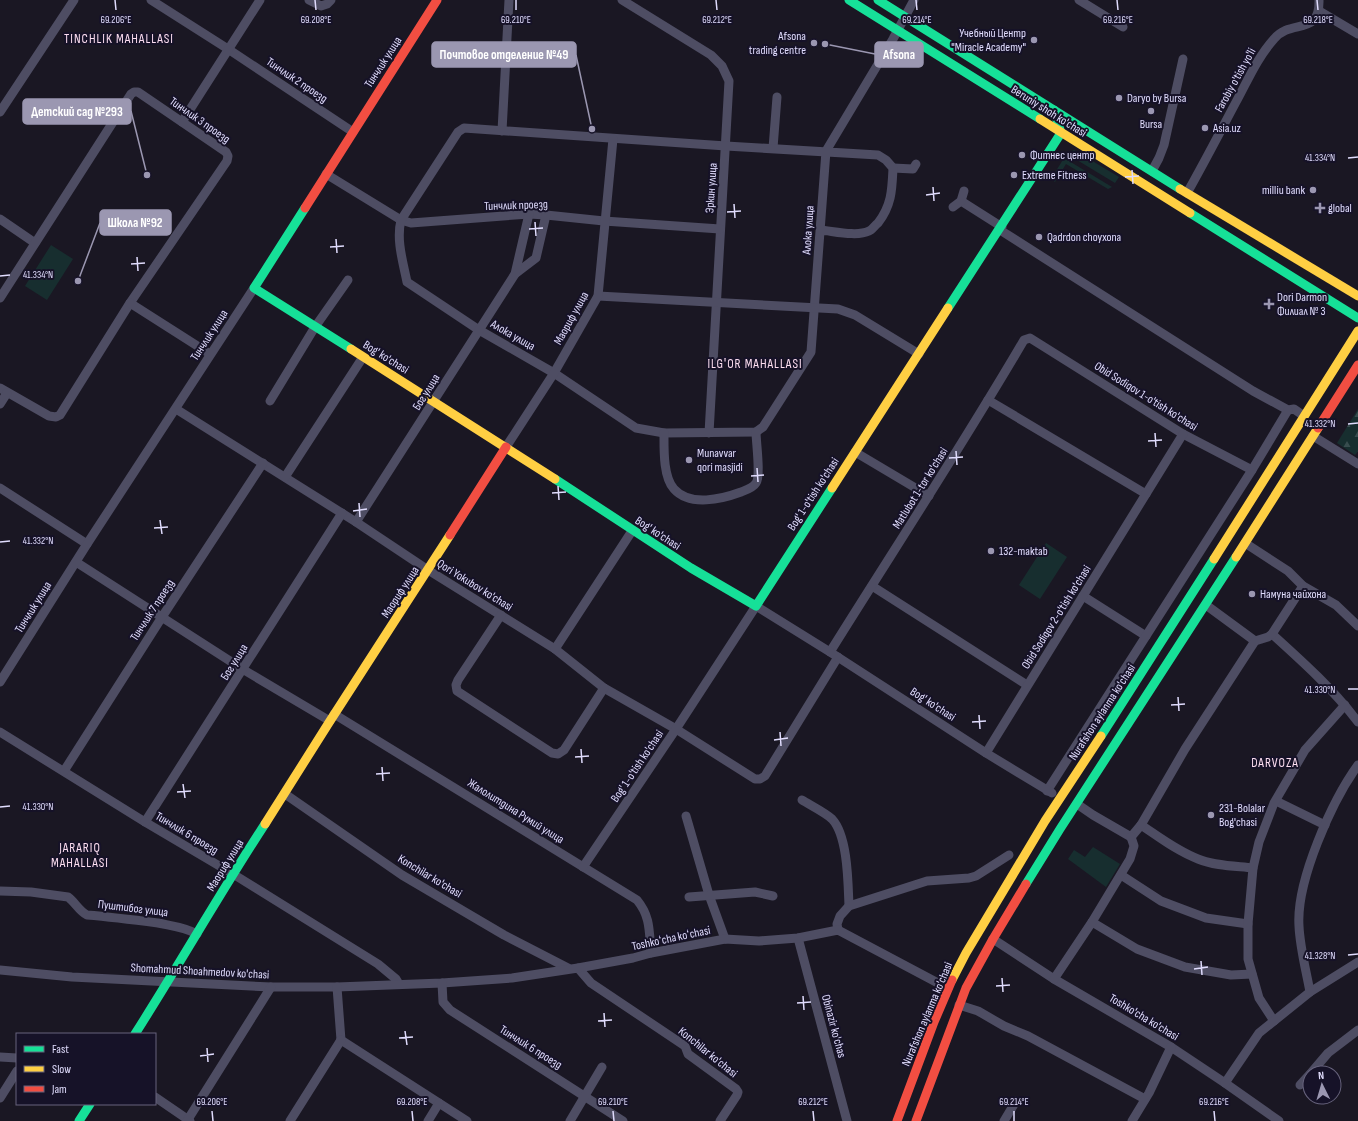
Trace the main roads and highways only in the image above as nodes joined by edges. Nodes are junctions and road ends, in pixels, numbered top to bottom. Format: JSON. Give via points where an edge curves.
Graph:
{"nodes":[{"id":1,"x":437,"y":0,"type":"edge"},
{"id":2,"x":849,"y":0,"type":"edge"},
{"id":3,"x":878,"y":0,"type":"edge"},
{"id":4,"x":1054,"y":110,"type":"junction"},
{"id":5,"x":1088,"y":131,"type":"junction"},
{"id":6,"x":1061,"y":133,"type":"junction"},
{"id":7,"x":254,"y":288,"type":"joint"},
{"id":8,"x":1358,"y":296,"type":"edge"},
{"id":9,"x":1358,"y":318,"type":"edge"},
{"id":10,"x":1358,"y":332,"type":"edge"},
{"id":11,"x":1358,"y":364,"type":"edge"},
{"id":12,"x":506,"y":447,"type":"junction"},
{"id":13,"x":1261,"y":485,"type":"junction"},
{"id":14,"x":1276,"y":495,"type":"junction"},
{"id":15,"x":756,"y":606,"type":"joint"},
{"id":16,"x":1179,"y":614,"type":"junction"},
{"id":17,"x":1194,"y":624,"type":"junction"},
{"id":18,"x":136,"y":1033,"type":"edge"},
{"id":19,"x":89,"y":1105,"type":"edge"},
{"id":20,"x":79,"y":1121,"type":"edge"},
{"id":21,"x":897,"y":1121,"type":"edge"},
{"id":22,"x":916,"y":1121,"type":"edge"}],
"edges":[{"from":1,"to":7,"type":"main road","name":"Тинчлик улица"},
{"from":2,"to":6,"type":"main road","name":"Beruniy shoh ko'chasi"},
{"from":3,"to":4,"type":"main road","name":"Beruniy shoh ko'chasi"},
{"from":4,"to":5,"type":"main road","name":"Beruniy shoh ko'chasi"},
{"from":4,"to":6,"type":"main road"},
{"from":5,"to":6,"type":"main road"},
{"from":5,"to":8,"type":"main road","name":"Beruniy shoh ko'chasi"},
{"from":6,"to":9,"type":"main road","name":"Beruniy shoh ko'chasi"},
{"from":6,"to":15,"type":"main road","name":"Bog' 1-o'tish ko'chasi"},
{"from":7,"to":12,"type":"main road","name":"Bog' ko'chasi"},
{"from":10,"to":13,"type":"main road","name":"Nurafshon aylanma ko'chasi"},
{"from":11,"to":14,"type":"main road"},
{"from":12,"to":15,"type":"main road","name":"Bog' ko'chasi","via":[[632,531]]},
{"from":12,"to":18,"type":"main road","name":"Маориф улица","via":[[332,717]]},
{"from":13,"to":14,"type":"main road","via":[[1272,484]]},
{"from":13,"to":16,"type":"main road","name":"Nurafshon aylanma ko'chasi"},
{"from":14,"to":17,"type":"main road"},
{"from":16,"to":17,"type":"main road","via":[[1183,624]]},
{"from":16,"to":21,"type":"main road","name":"Nurafshon aylanma ko'chasi","via":[[1045,821],[966,953],[934,1022]]},
{"from":17,"to":22,"type":"main road","via":[[993,939],[966,988]]},
{"from":19,"to":20,"type":"main road"}]}
